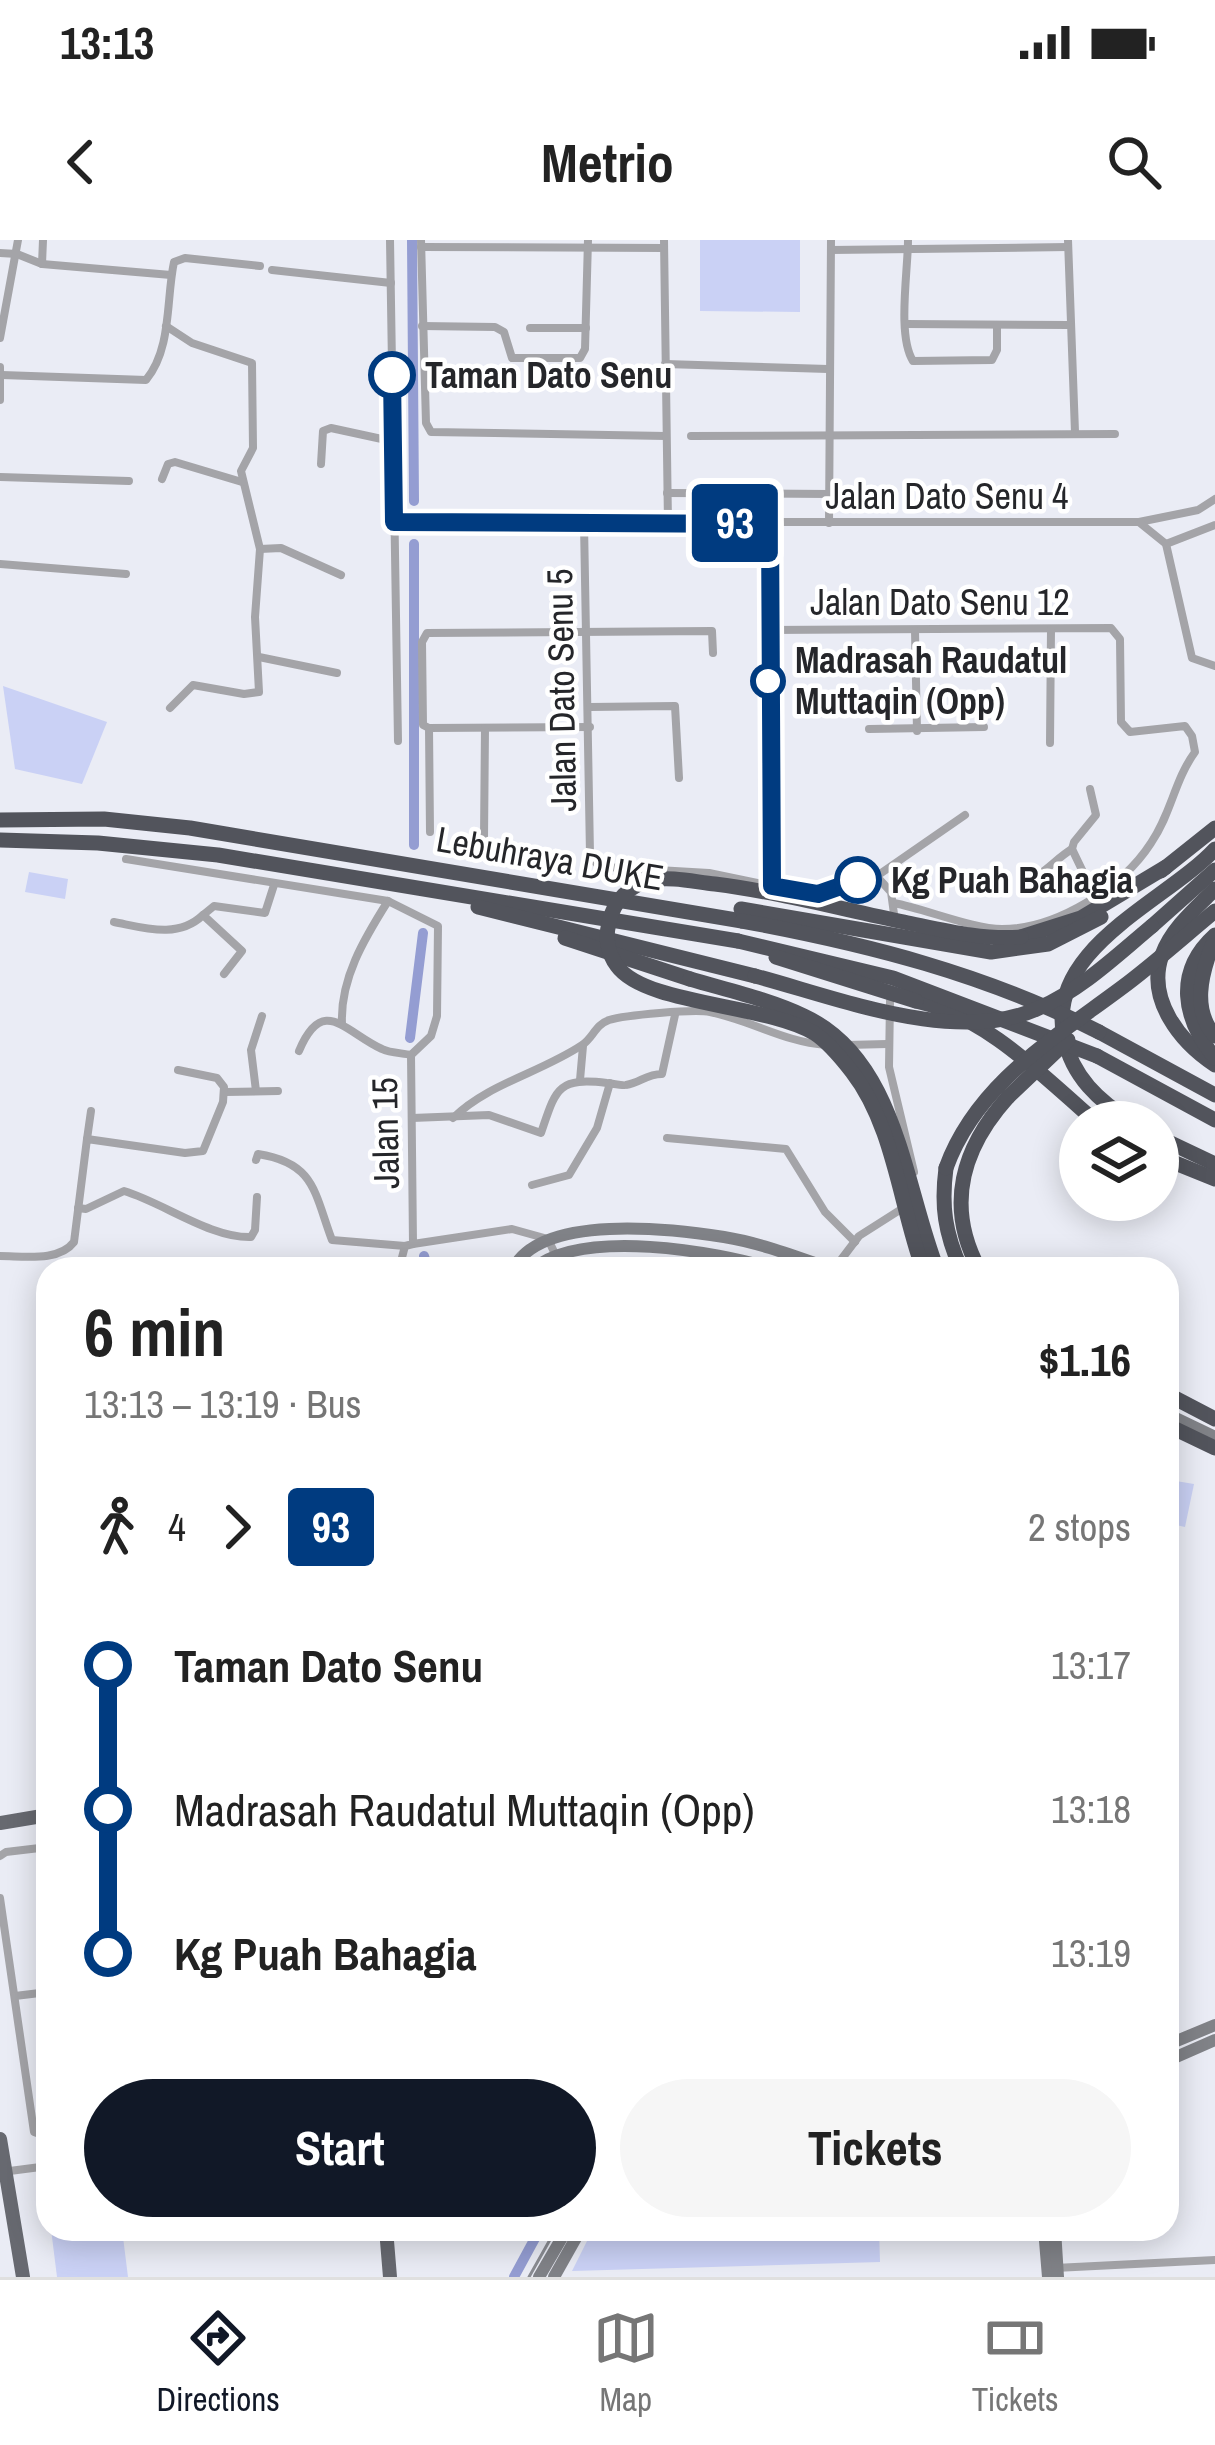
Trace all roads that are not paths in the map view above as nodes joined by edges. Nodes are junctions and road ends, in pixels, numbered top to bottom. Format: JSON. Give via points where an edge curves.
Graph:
{"nodes":[{"id":1,"x":18,"y":240,"type":"edge"},
{"id":2,"x":44,"y":240,"type":"edge"},
{"id":3,"x":390,"y":240,"type":"edge"},
{"id":4,"x":422,"y":243,"type":"edge"},
{"id":5,"x":1068,"y":243,"type":"edge"},
{"id":6,"x":588,"y":244,"type":"edge"},
{"id":7,"x":664,"y":244,"type":"edge"},
{"id":8,"x":832,"y":245,"type":"edge"},
{"id":9,"x":908,"y":245,"type":"edge"},
{"id":10,"x":0,"y":253,"type":"edge"},
{"id":11,"x":17,"y":254,"type":"junction"},
{"id":12,"x":42,"y":264,"type":"junction"},
{"id":13,"x":260,"y":266,"type":"dead end"},
{"id":14,"x":272,"y":269,"type":"dead end"},
{"id":15,"x":171,"y":275,"type":"junction"},
{"id":16,"x":391,"y":283,"type":"junction"},
{"id":17,"x":906,"y":324,"type":"junction"},
{"id":18,"x":997,"y":325,"type":"junction"},
{"id":19,"x":1069,"y":325,"type":"junction"},
{"id":20,"x":166,"y":326,"type":"junction"},
{"id":21,"x":422,"y":326,"type":"junction"},
{"id":22,"x":530,"y":328,"type":"dead end"},
{"id":23,"x":586,"y":328,"type":"junction"},
{"id":24,"x":0,"y":338,"type":"edge"},
{"id":25,"x":665,"y":364,"type":"junction"},
{"id":26,"x":828,"y":369,"type":"junction"},
{"id":27,"x":1,"y":371,"type":"edge"},
{"id":28,"x":0,"y":400,"type":"edge"},
{"id":29,"x":1075,"y":432,"type":"junction"},
{"id":30,"x":1115,"y":434,"type":"dead end"},
{"id":31,"x":829,"y":435,"type":"junction"},
{"id":32,"x":666,"y":436,"type":"junction"},
{"id":33,"x":691,"y":436,"type":"dead end"},
{"id":34,"x":392,"y":441,"type":"junction"},
{"id":35,"x":321,"y":464,"type":"dead end"},
{"id":36,"x":0,"y":477,"type":"edge"},
{"id":37,"x":162,"y":478,"type":"dead end"},
{"id":38,"x":129,"y":481,"type":"dead end"},
{"id":39,"x":242,"y":482,"type":"junction"},
{"id":40,"x":667,"y":493,"type":"junction"},
{"id":41,"x":829,"y":494,"type":"junction"},
{"id":42,"x":1215,"y":500,"type":"edge"},
{"id":43,"x":394,"y":522,"type":"junction"},
{"id":44,"x":1139,"y":522,"type":"junction"},
{"id":45,"x":668,"y":523,"type":"junction"},
{"id":46,"x":829,"y":523,"type":"junction"},
{"id":47,"x":584,"y":524,"type":"junction"},
{"id":48,"x":770,"y":524,"type":"junction"},
{"id":49,"x":1215,"y":525,"type":"edge"},
{"id":50,"x":1166,"y":544,"type":"junction"},
{"id":51,"x":260,"y":549,"type":"junction"},
{"id":52,"x":0,"y":564,"type":"edge"},
{"id":53,"x":126,"y":574,"type":"dead end"},
{"id":54,"x":341,"y":575,"type":"dead end"},
{"id":55,"x":768,"y":629,"type":"junction"},
{"id":56,"x":1051,"y":629,"type":"junction"},
{"id":57,"x":588,"y":631,"type":"junction"},
{"id":58,"x":915,"y":631,"type":"junction"},
{"id":59,"x":713,"y":653,"type":"dead end"},
{"id":60,"x":259,"y":657,"type":"junction"},
{"id":61,"x":1215,"y":666,"type":"edge"},
{"id":62,"x":337,"y":673,"type":"dead end"},
{"id":63,"x":590,"y":707,"type":"junction"},
{"id":64,"x":170,"y":708,"type":"dead end"},
{"id":65,"x":590,"y":727,"type":"junction"},
{"id":66,"x":984,"y":727,"type":"dead end"},
{"id":67,"x":429,"y":728,"type":"junction"},
{"id":68,"x":485,"y":728,"type":"junction"},
{"id":69,"x":869,"y":729,"type":"dead end"},
{"id":70,"x":917,"y":730,"type":"junction"},
{"id":71,"x":398,"y":741,"type":"dead end"},
{"id":72,"x":1050,"y":743,"type":"dead end"},
{"id":73,"x":679,"y":778,"type":"dead end"},
{"id":74,"x":1090,"y":788,"type":"dead end"},
{"id":75,"x":965,"y":815,"type":"dead end"},
{"id":76,"x":0,"y":820,"type":"edge"},
{"id":77,"x":1215,"y":828,"type":"edge"},
{"id":78,"x":430,"y":832,"type":"dead end"},
{"id":79,"x":484,"y":839,"type":"dead end"},
{"id":80,"x":0,"y":840,"type":"edge"},
{"id":81,"x":1072,"y":849,"type":"junction"},
{"id":82,"x":1215,"y":849,"type":"edge"},
{"id":83,"x":129,"y":852,"type":"junction"},
{"id":84,"x":1166,"y":867,"type":"junction"},
{"id":85,"x":1215,"y":870,"type":"edge"},
{"id":86,"x":873,"y":878,"type":"junction"},
{"id":87,"x":1024,"y":882,"type":"dead end"},
{"id":88,"x":274,"y":885,"type":"junction"},
{"id":89,"x":772,"y":886,"type":"junction"},
{"id":90,"x":1215,"y":889,"type":"edge"},
{"id":91,"x":386,"y":892,"type":"junction"},
{"id":92,"x":1095,"y":896,"type":"junction"},
{"id":93,"x":1215,"y":910,"type":"edge"},
{"id":94,"x":203,"y":915,"type":"junction"},
{"id":95,"x":741,"y":915,"type":"junction"},
{"id":96,"x":114,"y":922,"type":"dead end"},
{"id":97,"x":1215,"y":936,"type":"edge"},
{"id":98,"x":741,"y":944,"type":"junction"},
{"id":99,"x":224,"y":974,"type":"dead end"},
{"id":100,"x":1131,"y":981,"type":"junction"},
{"id":101,"x":890,"y":1000,"type":"dead end"},
{"id":102,"x":675,"y":1015,"type":"junction"},
{"id":103,"x":262,"y":1016,"type":"dead end"},
{"id":104,"x":342,"y":1024,"type":"junction"},
{"id":105,"x":887,"y":1044,"type":"junction"},
{"id":106,"x":583,"y":1045,"type":"junction"},
{"id":107,"x":299,"y":1051,"type":"dead end"},
{"id":108,"x":1214,"y":1053,"type":"edge"},
{"id":109,"x":411,"y":1055,"type":"junction"},
{"id":110,"x":178,"y":1070,"type":"dead end"},
{"id":111,"x":580,"y":1080,"type":"junction"},
{"id":112,"x":610,"y":1083,"type":"junction"},
{"id":113,"x":256,"y":1091,"type":"junction"},
{"id":114,"x":278,"y":1091,"type":"dead end"},
{"id":115,"x":226,"y":1092,"type":"junction"},
{"id":116,"x":1215,"y":1095,"type":"edge"},
{"id":117,"x":1070,"y":1101,"type":"edge"},
{"id":118,"x":1100,"y":1101,"type":"edge"},
{"id":119,"x":91,"y":1112,"type":"dead end"},
{"id":120,"x":412,"y":1118,"type":"junction"},
{"id":121,"x":453,"y":1118,"type":"junction"},
{"id":122,"x":1215,"y":1120,"type":"edge"},
{"id":123,"x":667,"y":1138,"type":"dead end"},
{"id":124,"x":87,"y":1139,"type":"junction"},
{"id":125,"x":1179,"y":1147,"type":"edge"},
{"id":126,"x":256,"y":1160,"type":"dead end"},
{"id":127,"x":1179,"y":1164,"type":"edge"},
{"id":128,"x":1215,"y":1164,"type":"edge"},
{"id":129,"x":1215,"y":1179,"type":"edge"},
{"id":130,"x":532,"y":1185,"type":"dead end"},
{"id":131,"x":256,"y":1197,"type":"dead end"},
{"id":132,"x":78,"y":1208,"type":"junction"},
{"id":133,"x":512,"y":1229,"type":"junction"},
{"id":134,"x":548,"y":1239,"type":"junction"},
{"id":135,"x":855,"y":1242,"type":"junction"},
{"id":136,"x":409,"y":1245,"type":"junction"},
{"id":137,"x":527,"y":1251,"type":"junction"},
{"id":138,"x":555,"y":1254,"type":"junction"},
{"id":139,"x":0,"y":1256,"type":"edge"},
{"id":140,"x":404,"y":1257,"type":"edge"},
{"id":141,"x":522,"y":1257,"type":"edge"},
{"id":142,"x":529,"y":1257,"type":"edge"},
{"id":143,"x":550,"y":1257,"type":"edge"},
{"id":144,"x":723,"y":1257,"type":"edge"},
{"id":145,"x":792,"y":1257,"type":"edge"},
{"id":146,"x":843,"y":1257,"type":"edge"},
{"id":147,"x":919,"y":1257,"type":"edge"},
{"id":148,"x":933,"y":1257,"type":"edge"},
{"id":149,"x":955,"y":1257,"type":"edge"},
{"id":150,"x":975,"y":1257,"type":"edge"},
{"id":151,"x":1179,"y":1400,"type":"edge"},
{"id":152,"x":1179,"y":1415,"type":"edge"},
{"id":153,"x":1215,"y":1419,"type":"edge"},
{"id":154,"x":1215,"y":1433,"type":"edge"},
{"id":155,"x":1179,"y":1434,"type":"edge"},
{"id":156,"x":1215,"y":1451,"type":"edge"},
{"id":157,"x":0,"y":1814,"type":"edge"},
{"id":158,"x":36,"y":1815,"type":"edge"},
{"id":159,"x":36,"y":1817,"type":"edge"},
{"id":160,"x":0,"y":1823,"type":"edge"},
{"id":161,"x":36,"y":1848,"type":"edge"},
{"id":162,"x":0,"y":1856,"type":"edge"},
{"id":163,"x":0,"y":1898,"type":"edge"},
{"id":164,"x":36,"y":1993,"type":"edge"},
{"id":165,"x":14,"y":1996,"type":"junction"},
{"id":166,"x":1215,"y":2025,"type":"edge"},
{"id":167,"x":1179,"y":2040,"type":"edge"},
{"id":168,"x":1215,"y":2040,"type":"edge"},
{"id":169,"x":1179,"y":2056,"type":"edge"},
{"id":170,"x":36,"y":2133,"type":"edge"},
{"id":171,"x":0,"y":2139,"type":"edge"},
{"id":172,"x":36,"y":2168,"type":"edge"},
{"id":173,"x":2,"y":2172,"type":"edge"},
{"id":174,"x":387,"y":2241,"type":"edge"},
{"id":175,"x":560,"y":2241,"type":"edge"},
{"id":176,"x":574,"y":2241,"type":"edge"},
{"id":177,"x":1047,"y":2241,"type":"edge"},
{"id":178,"x":1054,"y":2241,"type":"edge"},
{"id":179,"x":1215,"y":2260,"type":"edge"},
{"id":180,"x":1053,"y":2272,"type":"edge"},
{"id":181,"x":23,"y":2277,"type":"edge"},
{"id":182,"x":390,"y":2277,"type":"edge"},
{"id":183,"x":539,"y":2277,"type":"edge"},
{"id":184,"x":554,"y":2277,"type":"edge"}],
"edges":[{"from":1,"to":11,"type":"street"},
{"from":2,"to":12,"type":"street"},
{"from":3,"to":16,"type":"street"},
{"from":4,"to":6,"type":"street"},
{"from":4,"to":21,"type":"street"},
{"from":5,"to":9,"type":"street"},
{"from":5,"to":19,"type":"street"},
{"from":6,"to":7,"type":"street"},
{"from":6,"to":23,"type":"street"},
{"from":7,"to":25,"type":"street"},
{"from":8,"to":9,"type":"street"},
{"from":8,"to":26,"type":"street"},
{"from":9,"to":17,"type":"street"},
{"from":10,"to":11,"type":"street"},
{"from":11,"to":12,"type":"street"},
{"from":11,"to":24,"type":"street"},
{"from":12,"to":15,"type":"street"},
{"from":13,"to":15,"type":"street","via":[[185,258]]},
{"from":14,"to":16,"type":"street"},
{"from":15,"to":20,"type":"street"},
{"from":16,"to":34,"type":"street"},
{"from":17,"to":18,"type":"street"},
{"from":17,"to":18,"type":"street","via":[[909,357],[919,362],[992,360]]},
{"from":18,"to":19,"type":"street"},
{"from":19,"to":29,"type":"street"},
{"from":20,"to":27,"type":"street","via":[[146,380]]},
{"from":20,"to":39,"type":"street","via":[[252,363],[253,448]]},
{"from":21,"to":23,"type":"street","via":[[495,327],[512,358],[580,358]]},
{"from":21,"to":32,"type":"street","via":[[426,423],[437,434]]},
{"from":22,"to":23,"type":"street"},
{"from":25,"to":26,"type":"street"},
{"from":25,"to":32,"type":"street"},
{"from":26,"to":31,"type":"street"},
{"from":27,"to":28,"type":"street"},
{"from":29,"to":30,"type":"street"},
{"from":29,"to":31,"type":"street"},
{"from":31,"to":33,"type":"street"},
{"from":31,"to":41,"type":"street"},
{"from":32,"to":40,"type":"street"},
{"from":34,"to":35,"type":"street","via":[[331,428],[323,431]]},
{"from":34,"to":43,"type":"street"},
{"from":36,"to":38,"type":"street"},
{"from":37,"to":39,"type":"street","via":[[175,462]]},
{"from":39,"to":51,"type":"street"},
{"from":40,"to":41,"type":"street"},
{"from":40,"to":45,"type":"street"},
{"from":41,"to":46,"type":"street"},
{"from":42,"to":44,"type":"street","name":"Jalan Dato Senu 4"},
{"from":43,"to":47,"type":"street","name":"Jalan Dato Senu 4"},
{"from":43,"to":71,"type":"street"},
{"from":44,"to":46,"type":"street","name":"Jalan Dato Senu 4"},
{"from":44,"to":50,"type":"street"},
{"from":45,"to":47,"type":"street","name":"Jalan Dato Senu 4"},
{"from":45,"to":48,"type":"street","name":"Jalan Dato Senu 4"},
{"from":46,"to":48,"type":"street","name":"Jalan Dato Senu 4"},
{"from":47,"to":57,"type":"street","name":"Jalan Dato Senu 5"},
{"from":48,"to":55,"type":"street"},
{"from":49,"to":50,"type":"street"},
{"from":50,"to":61,"type":"street","via":[[1192,658]]},
{"from":51,"to":54,"type":"street","via":[[281,548]]},
{"from":51,"to":60,"type":"street"},
{"from":52,"to":53,"type":"street"},
{"from":55,"to":58,"type":"street","name":"Jalan Dato Senu 12"},
{"from":55,"to":89,"type":"street"},
{"from":56,"to":58,"type":"street","name":"Jalan Dato Senu 12"},
{"from":56,"to":72,"type":"street"},
{"from":56,"to":92,"type":"street","name":"Jalan Dato Senu 12","via":[[1111,628],[1120,639],[1120,722],[1130,732],[1185,726],[1195,752],[1147,849]]},
{"from":57,"to":59,"type":"street","via":[[712,631]]},
{"from":57,"to":63,"type":"street","name":"Jalan Dato Senu 5"},
{"from":57,"to":67,"type":"street","via":[[427,633],[422,724]]},
{"from":58,"to":70,"type":"street"},
{"from":60,"to":62,"type":"street"},
{"from":60,"to":64,"type":"street","via":[[260,692],[193,685]]},
{"from":63,"to":65,"type":"street","name":"Jalan Dato Senu 5"},
{"from":63,"to":73,"type":"street","via":[[675,706]]},
{"from":65,"to":68,"type":"street"},
{"from":65,"to":89,"type":"street","name":"Jalan Dato Senu 5","via":[[596,863]]},
{"from":66,"to":70,"type":"street"},
{"from":67,"to":68,"type":"street"},
{"from":67,"to":78,"type":"street"},
{"from":68,"to":79,"type":"street"},
{"from":69,"to":70,"type":"street"},
{"from":74,"to":81,"type":"street","via":[[1096,815]]},
{"from":75,"to":86,"type":"street"},
{"from":76,"to":95,"type":"highway","name":"Lebuhraya DUKE","via":[[134,822]]},
{"from":77,"to":84,"type":"highway"},
{"from":80,"to":83,"type":"highway","name":"Lebuhraya DUKE"},
{"from":81,"to":87,"type":"street"},
{"from":81,"to":92,"type":"street"},
{"from":82,"to":118,"type":"highway","via":[[1107,935],[1069,990],[1062,1028],[1069,1055]]},
{"from":83,"to":88,"type":"street"},
{"from":83,"to":91,"type":"highway","name":"Lebuhraya DUKE","via":[[218,855]]},
{"from":84,"to":95,"type":"highway","bridge":true,"via":[[1101,917],[1048,944],[992,952]]},
{"from":84,"to":147,"type":"highway","bridge":true,"via":[[1082,918],[1021,937],[965,935],[678,880],[654,879],[622,896],[607,942],[614,964],[636,983],[794,1023],[851,1070],[882,1132]]},
{"from":85,"to":91,"type":"highway","bridge":true,"via":[[1082,984],[1038,1009],[966,1023]]},
{"from":86,"to":89,"type":"street","via":[[818,894]]},
{"from":86,"to":92,"type":"street","via":[[886,885],[894,909],[1000,930],[1049,921]]},
{"from":88,"to":91,"type":"street"},
{"from":88,"to":94,"type":"street","via":[[265,913],[214,906]]},
{"from":90,"to":108,"type":"highway","via":[[1162,954],[1160,983],[1175,1027],[1201,1056]]},
{"from":91,"to":98,"type":"highway","name":"Lebuhraya DUKE"},
{"from":91,"to":104,"type":"street","via":[[341,995]]},
{"from":91,"to":109,"type":"street","name":"Jalan 15","via":[[438,926],[437,1016],[431,1036]]},
{"from":91,"to":148,"type":"highway","bridge":true,"via":[[689,979],[829,1031],[865,1067]]},
{"from":93,"to":100,"type":"highway","bridge":true},
{"from":94,"to":96,"type":"street","via":[[165,932]]},
{"from":94,"to":99,"type":"street","via":[[242,951]]},
{"from":95,"to":116,"type":"highway","name":"Lebuhraya DUKE","bridge":true,"via":[[1005,987]]},
{"from":97,"to":108,"type":"highway","via":[[1200,1004]]},
{"from":98,"to":117,"type":"highway","bridge":true,"via":[[959,1016]]},
{"from":98,"to":122,"type":"highway","name":"Lebuhraya DUKE","bridge":true,"via":[[893,978],[1097,1056]]},
{"from":100,"to":149,"type":"highway","bridge":true,"via":[[1030,1056],[958,1135],[942,1203]]},
{"from":100,"to":150,"type":"highway","bridge":true,"via":[[1008,1097],[972,1145],[961,1195]]},
{"from":101,"to":105,"type":"street"},
{"from":102,"to":105,"type":"street","via":[[713,1012],[811,1044]]},
{"from":102,"to":106,"type":"street","via":[[604,1022]]},
{"from":102,"to":112,"type":"street","via":[[662,1074]]},
{"from":103,"to":113,"type":"street","via":[[251,1050]]},
{"from":104,"to":107,"type":"street","via":[[309,1026]]},
{"from":104,"to":109,"type":"street","via":[[383,1050]]},
{"from":105,"to":135,"type":"street","via":[[914,1188],[901,1211]]},
{"from":106,"to":111,"type":"street"},
{"from":106,"to":121,"type":"street"},
{"from":109,"to":120,"type":"street","name":"Jalan 15"},
{"from":110,"to":115,"type":"street","via":[[218,1078]]},
{"from":111,"to":112,"type":"street"},
{"from":111,"to":121,"type":"street","via":[[558,1089],[542,1132],[490,1114]]},
{"from":112,"to":130,"type":"street","via":[[597,1128],[569,1175]]},
{"from":113,"to":114,"type":"street"},
{"from":113,"to":115,"type":"street"},
{"from":115,"to":124,"type":"street","via":[[203,1151]]},
{"from":119,"to":124,"type":"street"},
{"from":120,"to":121,"type":"street"},
{"from":120,"to":136,"type":"street","name":"Jalan 15"},
{"from":123,"to":135,"type":"street","via":[[786,1149],[825,1212]]},
{"from":124,"to":132,"type":"street"},
{"from":125,"to":128,"type":"highway"},
{"from":126,"to":136,"type":"street","via":[[280,1158],[308,1175],[332,1240]]},
{"from":127,"to":129,"type":"highway"},
{"from":131,"to":132,"type":"street","via":[[250,1237],[124,1191]]},
{"from":132,"to":139,"type":"street","via":[[68,1250]]},
{"from":133,"to":134,"type":"street"},
{"from":133,"to":136,"type":"street"},
{"from":133,"to":137,"type":"street"},
{"from":134,"to":137,"type":"main road"},
{"from":134,"to":138,"type":"street"},
{"from":134,"to":145,"type":"main road","via":[[645,1229],[726,1238]]},
{"from":135,"to":146,"type":"street"},
{"from":136,"to":140,"type":"street","name":"Jalan 15"},
{"from":137,"to":141,"type":"main road"},
{"from":137,"to":142,"type":"street"},
{"from":138,"to":143,"type":"main road"},
{"from":138,"to":144,"type":"main road","via":[[641,1248]]},
{"from":151,"to":153,"type":"highway"},
{"from":152,"to":154,"type":"highway"},
{"from":155,"to":156,"type":"highway"},
{"from":157,"to":158,"type":"main road"},
{"from":159,"to":160,"type":"main road"},
{"from":161,"to":162,"type":"street"},
{"from":163,"to":165,"type":"street"},
{"from":164,"to":165,"type":"street"},
{"from":165,"to":170,"type":"street"},
{"from":166,"to":167,"type":"main road"},
{"from":168,"to":169,"type":"main road"},
{"from":171,"to":173,"type":"main road"},
{"from":172,"to":173,"type":"street"},
{"from":173,"to":181,"type":"main road"},
{"from":174,"to":182,"type":"main road"},
{"from":175,"to":183,"type":"main road"},
{"from":176,"to":184,"type":"main road"},
{"from":177,"to":180,"type":"main road"},
{"from":178,"to":180,"type":"main road"},
{"from":179,"to":180,"type":"street"}]}
